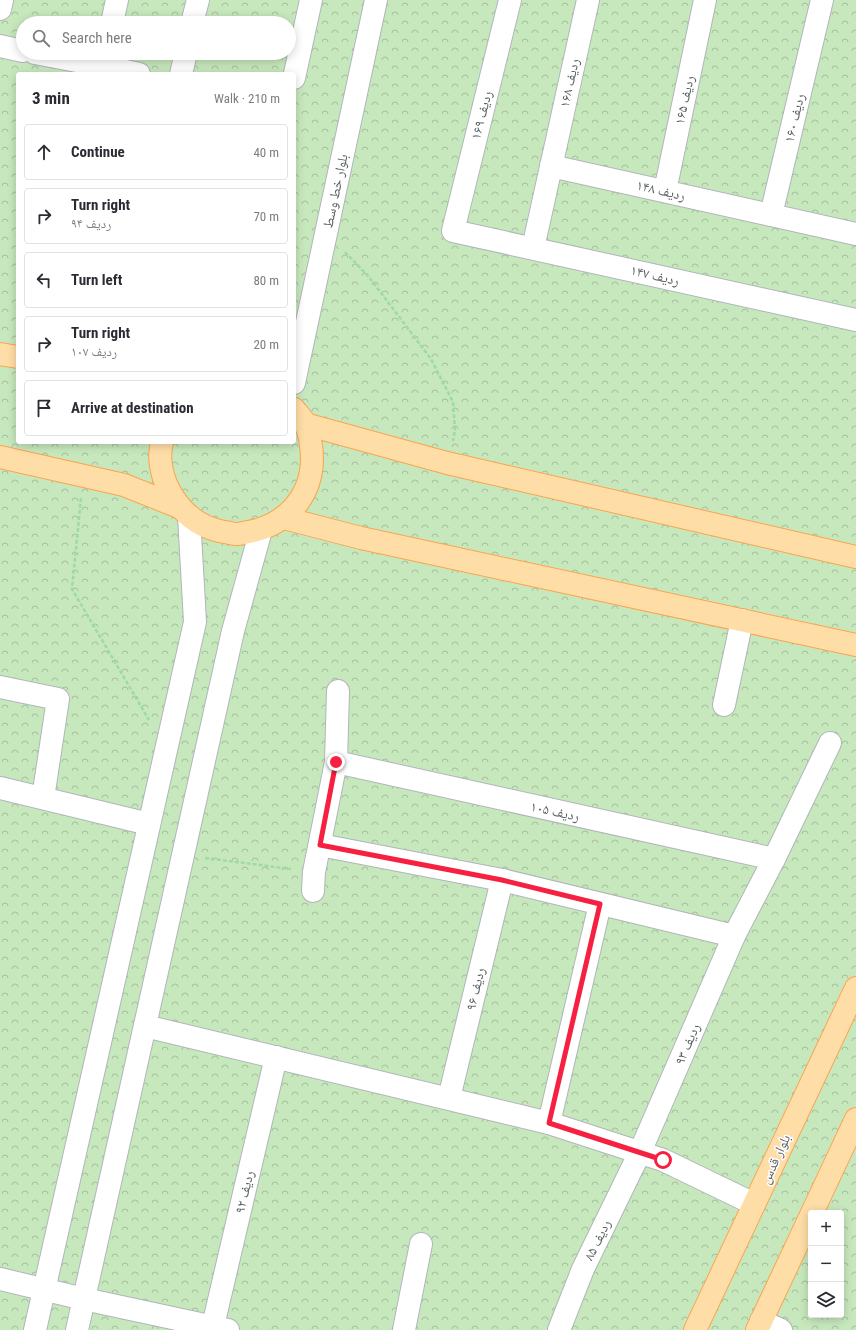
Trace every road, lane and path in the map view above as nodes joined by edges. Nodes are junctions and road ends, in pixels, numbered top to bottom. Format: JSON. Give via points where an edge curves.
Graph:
{"nodes":[{"id":1,"x":2,"y":0,"type":"edge"},
{"id":2,"x":117,"y":0,"type":"edge"},
{"id":3,"x":198,"y":0,"type":"edge"},
{"id":4,"x":311,"y":0,"type":"edge"},
{"id":5,"x":376,"y":0,"type":"edge"},
{"id":6,"x":510,"y":0,"type":"edge"},
{"id":7,"x":588,"y":0,"type":"edge"},
{"id":8,"x":704,"y":4,"type":"edge"},
{"id":9,"x":0,"y":9,"type":"edge"},
{"id":10,"x":820,"y":10,"type":"edge"},
{"id":11,"x":114,"y":16,"type":"edge"},
{"id":12,"x":194,"y":16,"type":"edge"},
{"id":13,"x":0,"y":46,"type":"edge"},
{"id":14,"x":16,"y":49,"type":"edge"},
{"id":15,"x":106,"y":60,"type":"edge"},
{"id":16,"x":184,"y":60,"type":"edge"},
{"id":17,"x":134,"y":72,"type":"edge"},
{"id":18,"x":181,"y":72,"type":"edge"},
{"id":19,"x":295,"y":72,"type":"edge"},
{"id":20,"x":551,"y":166,"type":"junction"},
{"id":21,"x":665,"y":191,"type":"junction"},
{"id":22,"x":771,"y":215,"type":"junction"},
{"id":23,"x":453,"y":231,"type":"joint"},
{"id":24,"x":326,"y":233,"type":"junction"},
{"id":25,"x":856,"y":234,"type":"edge"},
{"id":26,"x":533,"y":248,"type":"junction"},
{"id":27,"x":856,"y":320,"type":"edge"},
{"id":28,"x":0,"y":354,"type":"edge"},
{"id":29,"x":16,"y":357,"type":"edge"},
{"id":30,"x":296,"y":374,"type":"edge"},
{"id":31,"x":299,"y":416,"type":"edge"},
{"id":32,"x":162,"y":444,"type":"edge"},
{"id":33,"x":0,"y":457,"type":"edge"},
{"id":34,"x":448,"y":463,"type":"junction"},
{"id":35,"x":84,"y":476,"type":"junction"},
{"id":36,"x":184,"y":512,"type":"junction"},
{"id":37,"x":284,"y":518,"type":"junction"},
{"id":38,"x":261,"y":530,"type":"junction"},
{"id":39,"x":856,"y":556,"type":"edge"},
{"id":40,"x":742,"y":620,"type":"junction"},
{"id":41,"x":856,"y":645,"type":"edge"},
{"id":42,"x":0,"y":687,"type":"edge"},
{"id":43,"x":338,"y":690,"type":"dead end"},
{"id":44,"x":724,"y":705,"type":"dead end"},
{"id":45,"x":830,"y":743,"type":"dead end"},
{"id":46,"x":166,"y":749,"type":"junction"},
{"id":47,"x":336,"y":762,"type":"junction"},
{"id":48,"x":0,"y":788,"type":"edge"},
{"id":49,"x":43,"y":798,"type":"junction"},
{"id":50,"x":149,"y":824,"type":"junction"},
{"id":51,"x":320,"y":845,"type":"junction"},
{"id":52,"x":183,"y":855,"type":"junction"},
{"id":53,"x":774,"y":859,"type":"junction"},
{"id":54,"x":502,"y":880,"type":"junction"},
{"id":55,"x":313,"y":882,"type":"joint"},
{"id":56,"x":600,"y":904,"type":"junction"},
{"id":57,"x":734,"y":936,"type":"junction"},
{"id":58,"x":856,"y":988,"type":"edge"},
{"id":59,"x":145,"y":1026,"type":"junction"},
{"id":60,"x":276,"y":1057,"type":"junction"},
{"id":61,"x":449,"y":1098,"type":"junction"},
{"id":62,"x":549,"y":1123,"type":"junction"},
{"id":63,"x":854,"y":1127,"type":"edge"},
{"id":64,"x":640,"y":1152,"type":"junction"},
{"id":65,"x":754,"y":1204,"type":"junction"},
{"id":66,"x":813,"y":1210,"type":"edge"},
{"id":67,"x":808,"y":1220,"type":"edge"},
{"id":68,"x":421,"y":1244,"type":"dead end"},
{"id":69,"x":0,"y":1279,"type":"edge"},
{"id":70,"x":44,"y":1289,"type":"junction"},
{"id":71,"x":84,"y":1299,"type":"junction"},
{"id":72,"x":759,"y":1325,"type":"edge"},
{"id":73,"x":218,"y":1329,"type":"edge"},
{"id":74,"x":35,"y":1330,"type":"edge"},
{"id":75,"x":77,"y":1330,"type":"edge"},
{"id":76,"x":404,"y":1330,"type":"edge"},
{"id":77,"x":559,"y":1330,"type":"edge"},
{"id":78,"x":695,"y":1330,"type":"edge"},
{"id":79,"x":780,"y":1330,"type":"edge"}],
"edges":[{"from":1,"to":9,"type":"street"},
{"from":2,"to":11,"type":"street"},
{"from":3,"to":12,"type":"street"},
{"from":4,"to":19,"type":"street"},
{"from":5,"to":24,"type":"street","name":"بلوار خط وسط"},
{"from":6,"to":23,"type":"street","name":"ردیف ۱۶۹"},
{"from":7,"to":20,"type":"street","name":"ردیف ۱۶۸"},
{"from":8,"to":21,"type":"street","name":"ردیف ۱۶۵"},
{"from":10,"to":22,"type":"street","name":"ردیف ۱۶۰"},
{"from":13,"to":14,"type":"street"},
{"from":15,"to":17,"type":"street"},
{"from":16,"to":18,"type":"street"},
{"from":20,"to":21,"type":"street","name":"ردیف ۱۴۸"},
{"from":20,"to":26,"type":"street","name":"ردیف ۱۶۸"},
{"from":21,"to":22,"type":"street","name":"ردیف ۱۴۸"},
{"from":22,"to":25,"type":"street","name":"ردیف ۱۴۸"},
{"from":23,"to":26,"type":"street","name":"ردیف ۱۴۷"},
{"from":24,"to":30,"type":"street","name":"بلوار خط وسط"},
{"from":24,"to":34,"type":"path","via":[[369,277],[431,359],[453,402],[455,430]]},
{"from":26,"to":27,"type":"street","name":"ردیف ۱۴۷"},
{"from":28,"to":29,"type":"main road"},
{"from":31,"to":34,"type":"main road"},
{"from":31,"to":37,"type":"main road","via":[[312,448],[311,474],[301,498]]},
{"from":32,"to":36,"type":"main road","via":[[161,468],[168,489]]},
{"from":33,"to":35,"type":"main road"},
{"from":34,"to":39,"type":"main road"},
{"from":35,"to":36,"type":"main road","via":[[124,485]]},
{"from":35,"to":46,"type":"path","via":[[72,589]]},
{"from":36,"to":38,"type":"main road","via":[[211,529],[236,534]]},
{"from":36,"to":46,"type":"street","via":[[195,622]]},
{"from":37,"to":38,"type":"main road"},
{"from":37,"to":40,"type":"main road","via":[[361,538]]},
{"from":38,"to":52,"type":"street","via":[[233,631]]},
{"from":40,"to":41,"type":"main road"},
{"from":40,"to":44,"type":"street"},
{"from":42,"to":49,"type":"street","via":[[58,699]]},
{"from":43,"to":47,"type":"street"},
{"from":45,"to":53,"type":"street","name":"ردیف ۹۳"},
{"from":46,"to":50,"type":"street"},
{"from":47,"to":51,"type":"street"},
{"from":47,"to":53,"type":"street","name":"ردیف ۱۰۵"},
{"from":48,"to":49,"type":"street"},
{"from":49,"to":50,"type":"street"},
{"from":50,"to":70,"type":"street"},
{"from":51,"to":54,"type":"street"},
{"from":51,"to":55,"type":"street"},
{"from":52,"to":55,"type":"path"},
{"from":52,"to":59,"type":"street"},
{"from":53,"to":57,"type":"street","name":"ردیف ۹۳"},
{"from":54,"to":56,"type":"street"},
{"from":54,"to":61,"type":"street","name":"ردیف ۹۶"},
{"from":56,"to":57,"type":"street"},
{"from":56,"to":62,"type":"street"},
{"from":57,"to":64,"type":"street","name":"ردیف ۹۳"},
{"from":58,"to":65,"type":"main road","name":"بلوار قدس"},
{"from":59,"to":60,"type":"street"},
{"from":59,"to":71,"type":"street"},
{"from":60,"to":61,"type":"street"},
{"from":60,"to":73,"type":"street","name":"ردیف ۹۲"},
{"from":61,"to":62,"type":"street"},
{"from":62,"to":64,"type":"street"},
{"from":63,"to":66,"type":"main road"},
{"from":64,"to":65,"type":"street","via":[[663,1160]]},
{"from":64,"to":77,"type":"street","name":"ردیف ۸۵","via":[[583,1269]]},
{"from":65,"to":78,"type":"main road","name":"بلوار قدس"},
{"from":67,"to":72,"type":"main road"},
{"from":68,"to":76,"type":"street"},
{"from":69,"to":70,"type":"street"},
{"from":70,"to":71,"type":"street"},
{"from":70,"to":74,"type":"street"},
{"from":71,"to":73,"type":"street"},
{"from":71,"to":75,"type":"street"},
{"from":72,"to":79,"type":"street"}]}
